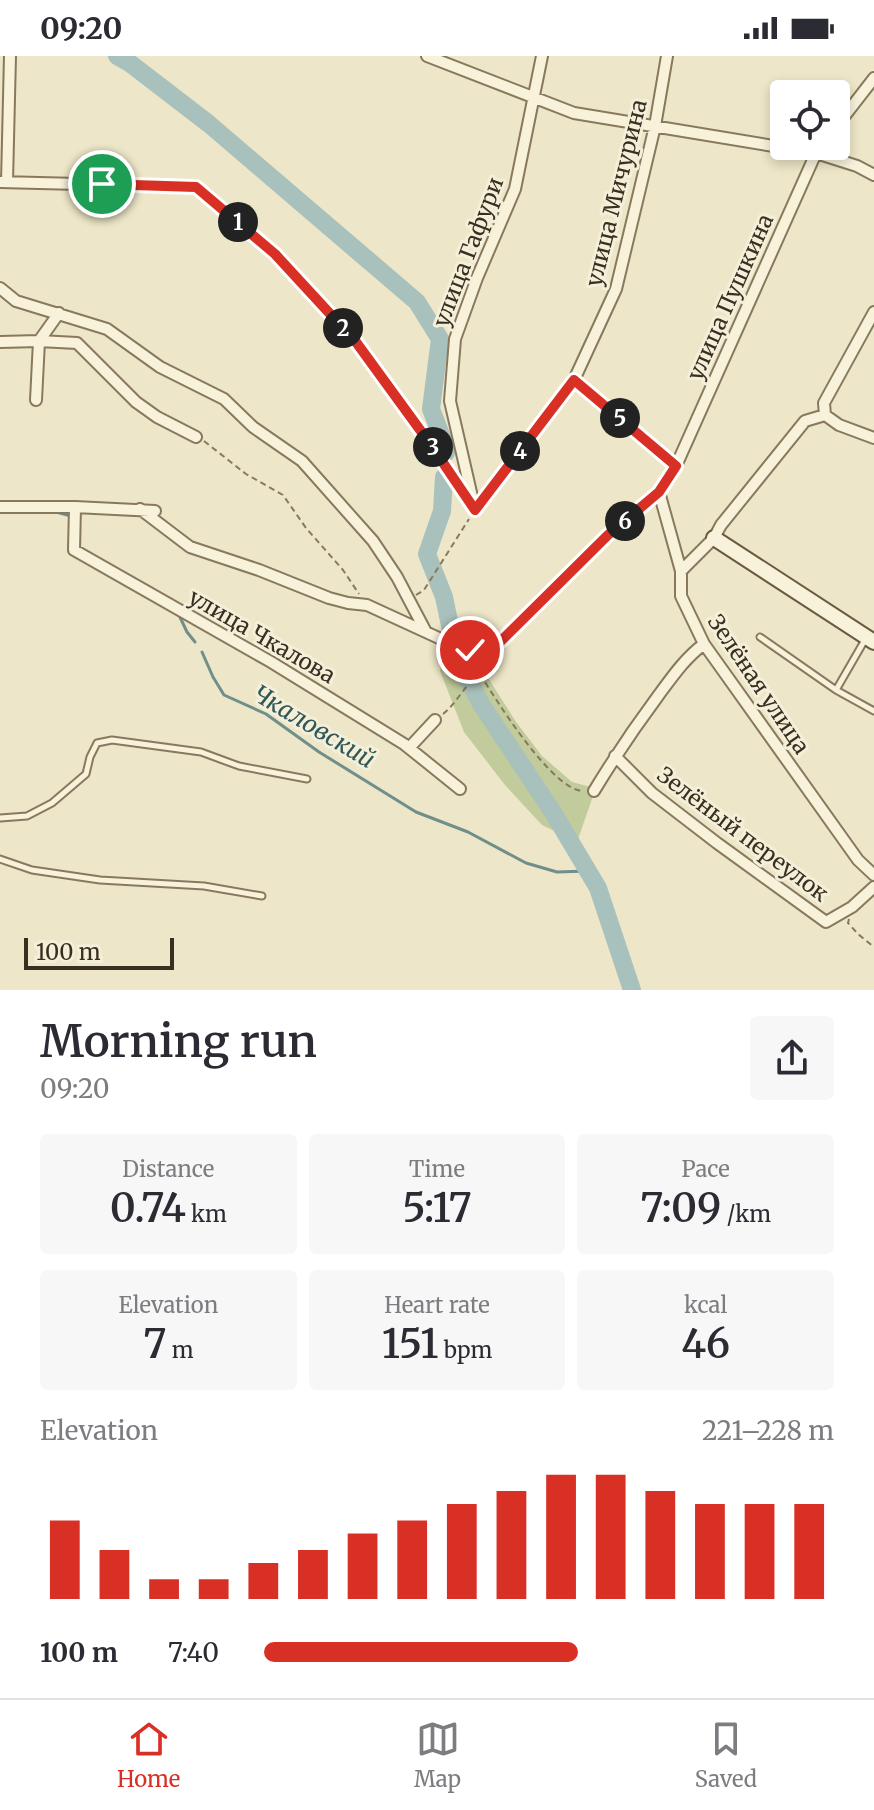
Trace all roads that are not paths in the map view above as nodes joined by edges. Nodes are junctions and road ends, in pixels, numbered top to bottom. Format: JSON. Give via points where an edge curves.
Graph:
{"nodes":[{"id":1,"x":10,"y":56,"type":"edge"},
{"id":2,"x":427,"y":56,"type":"edge"},
{"id":3,"x":542,"y":56,"type":"edge"},
{"id":4,"x":667,"y":56,"type":"edge"},
{"id":5,"x":874,"y":78,"type":"edge"},
{"id":6,"x":535,"y":98,"type":"junction"},
{"id":7,"x":850,"y":109,"type":"edge"},
{"id":8,"x":655,"y":126,"type":"junction"},
{"id":9,"x":770,"y":143,"type":"edge"},
{"id":10,"x":814,"y":160,"type":"edge"},
{"id":11,"x":843,"y":160,"type":"edge"},
{"id":12,"x":874,"y":175,"type":"edge"},
{"id":13,"x":4,"y":182,"type":"edge"},
{"id":14,"x":0,"y":288,"type":"edge"},
{"id":15,"x":874,"y":312,"type":"edge"},
{"id":16,"x":59,"y":313,"type":"junction"},
{"id":17,"x":39,"y":341,"type":"junction"},
{"id":18,"x":0,"y":342,"type":"edge"},
{"id":19,"x":574,"y":380,"type":"junction"},
{"id":20,"x":36,"y":400,"type":"dead end"},
{"id":21,"x":825,"y":415,"type":"junction"},
{"id":22,"x":196,"y":437,"type":"road end"},
{"id":23,"x":874,"y":438,"type":"edge"},
{"id":24,"x":676,"y":466,"type":"junction"},
{"id":25,"x":659,"y":492,"type":"junction"},
{"id":26,"x":0,"y":507,"type":"edge"},
{"id":27,"x":75,"y":507,"type":"junction"},
{"id":28,"x":140,"y":509,"type":"junction"},
{"id":29,"x":475,"y":510,"type":"junction"},
{"id":30,"x":155,"y":511,"type":"dead end"},
{"id":31,"x":714,"y":538,"type":"junction"},
{"id":32,"x":681,"y":571,"type":"junction"},
{"id":33,"x":426,"y":632,"type":"junction"},
{"id":34,"x":760,"y":637,"type":"dead end"},
{"id":35,"x":870,"y":640,"type":"edge"},
{"id":36,"x":704,"y":644,"type":"junction"},
{"id":37,"x":488,"y":650,"type":"joint"},
{"id":38,"x":836,"y":690,"type":"junction"},
{"id":39,"x":874,"y":711,"type":"edge"},
{"id":40,"x":435,"y":720,"type":"road end"},
{"id":41,"x":409,"y":748,"type":"junction"},
{"id":42,"x":615,"y":756,"type":"junction"},
{"id":43,"x":307,"y":779,"type":"dead end"},
{"id":44,"x":460,"y":789,"type":"dead end"},
{"id":45,"x":594,"y":791,"type":"road end"},
{"id":46,"x":0,"y":818,"type":"edge"},
{"id":47,"x":0,"y":859,"type":"edge"},
{"id":48,"x":874,"y":875,"type":"edge"},
{"id":49,"x":874,"y":887,"type":"edge"},
{"id":50,"x":262,"y":896,"type":"dead end"}],
"edges":[{"from":1,"to":13,"type":"street"},
{"from":2,"to":6,"type":"street"},
{"from":3,"to":6,"type":"street","name":"улица Гафури"},
{"from":4,"to":8,"type":"street","name":"улица Мичурина"},
{"from":5,"to":7,"type":"street"},
{"from":6,"to":8,"type":"street","via":[[574,113]]},
{"from":6,"to":29,"type":"street","name":"улица Гафури","via":[[515,189],[455,339],[450,401]]},
{"from":8,"to":9,"type":"street"},
{"from":8,"to":19,"type":"street","name":"улица Мичурина","via":[[616,289]]},
{"from":10,"to":24,"type":"street","name":"улица Пушкина"},
{"from":11,"to":12,"type":"street"},
{"from":13,"to":29,"type":"street","via":[[196,187],[275,254],[356,342]]},
{"from":14,"to":16,"type":"street","via":[[16,301]]},
{"from":15,"to":21,"type":"street","via":[[824,403]]},
{"from":16,"to":17,"type":"street"},
{"from":16,"to":33,"type":"street","via":[[107,329],[160,367],[224,399],[302,461],[373,541]]},
{"from":17,"to":18,"type":"street"},
{"from":17,"to":20,"type":"street"},
{"from":17,"to":22,"type":"street","via":[[77,343],[136,402]]},
{"from":19,"to":24,"type":"street"},
{"from":19,"to":29,"type":"street","name":"улица Мичурина"},
{"from":21,"to":23,"type":"street"},
{"from":21,"to":31,"type":"street","via":[[805,421]]},
{"from":24,"to":25,"type":"street","name":"улица Пушкина"},
{"from":25,"to":32,"type":"street","name":"Зелёная улица"},
{"from":25,"to":37,"type":"street","name":"улица Пушкина"},
{"from":26,"to":27,"type":"street"},
{"from":27,"to":28,"type":"street"},
{"from":27,"to":41,"type":"street","name":"улица Чкалова","via":[[74,550]]},
{"from":28,"to":30,"type":"street"},
{"from":28,"to":33,"type":"street","name":"улица Чкалова","via":[[190,547],[329,598],[367,605]]},
{"from":31,"to":32,"type":"street"},
{"from":31,"to":35,"type":"street"},
{"from":32,"to":36,"type":"street","name":"Зелёная улица","via":[[681,596]]},
{"from":33,"to":37,"type":"street","name":"улица Чкалова","via":[[470,650]]},
{"from":34,"to":38,"type":"lane"},
{"from":35,"to":38,"type":"lane"},
{"from":36,"to":42,"type":"street","via":[[689,655]]},
{"from":36,"to":48,"type":"street","name":"Зелёная улица"},
{"from":38,"to":39,"type":"lane"},
{"from":40,"to":41,"type":"street"},
{"from":41,"to":44,"type":"street","name":"улица Чкалова"},
{"from":42,"to":45,"type":"street"},
{"from":42,"to":49,"type":"street","name":"Зелёный переулок","via":[[652,793],[826,922]]},
{"from":43,"to":46,"type":"lane","via":[[239,766],[201,752],[112,740],[97,743],[86,774],[52,803],[27,816]]},
{"from":47,"to":50,"type":"lane","via":[[32,870],[100,880],[204,886]]}]}
